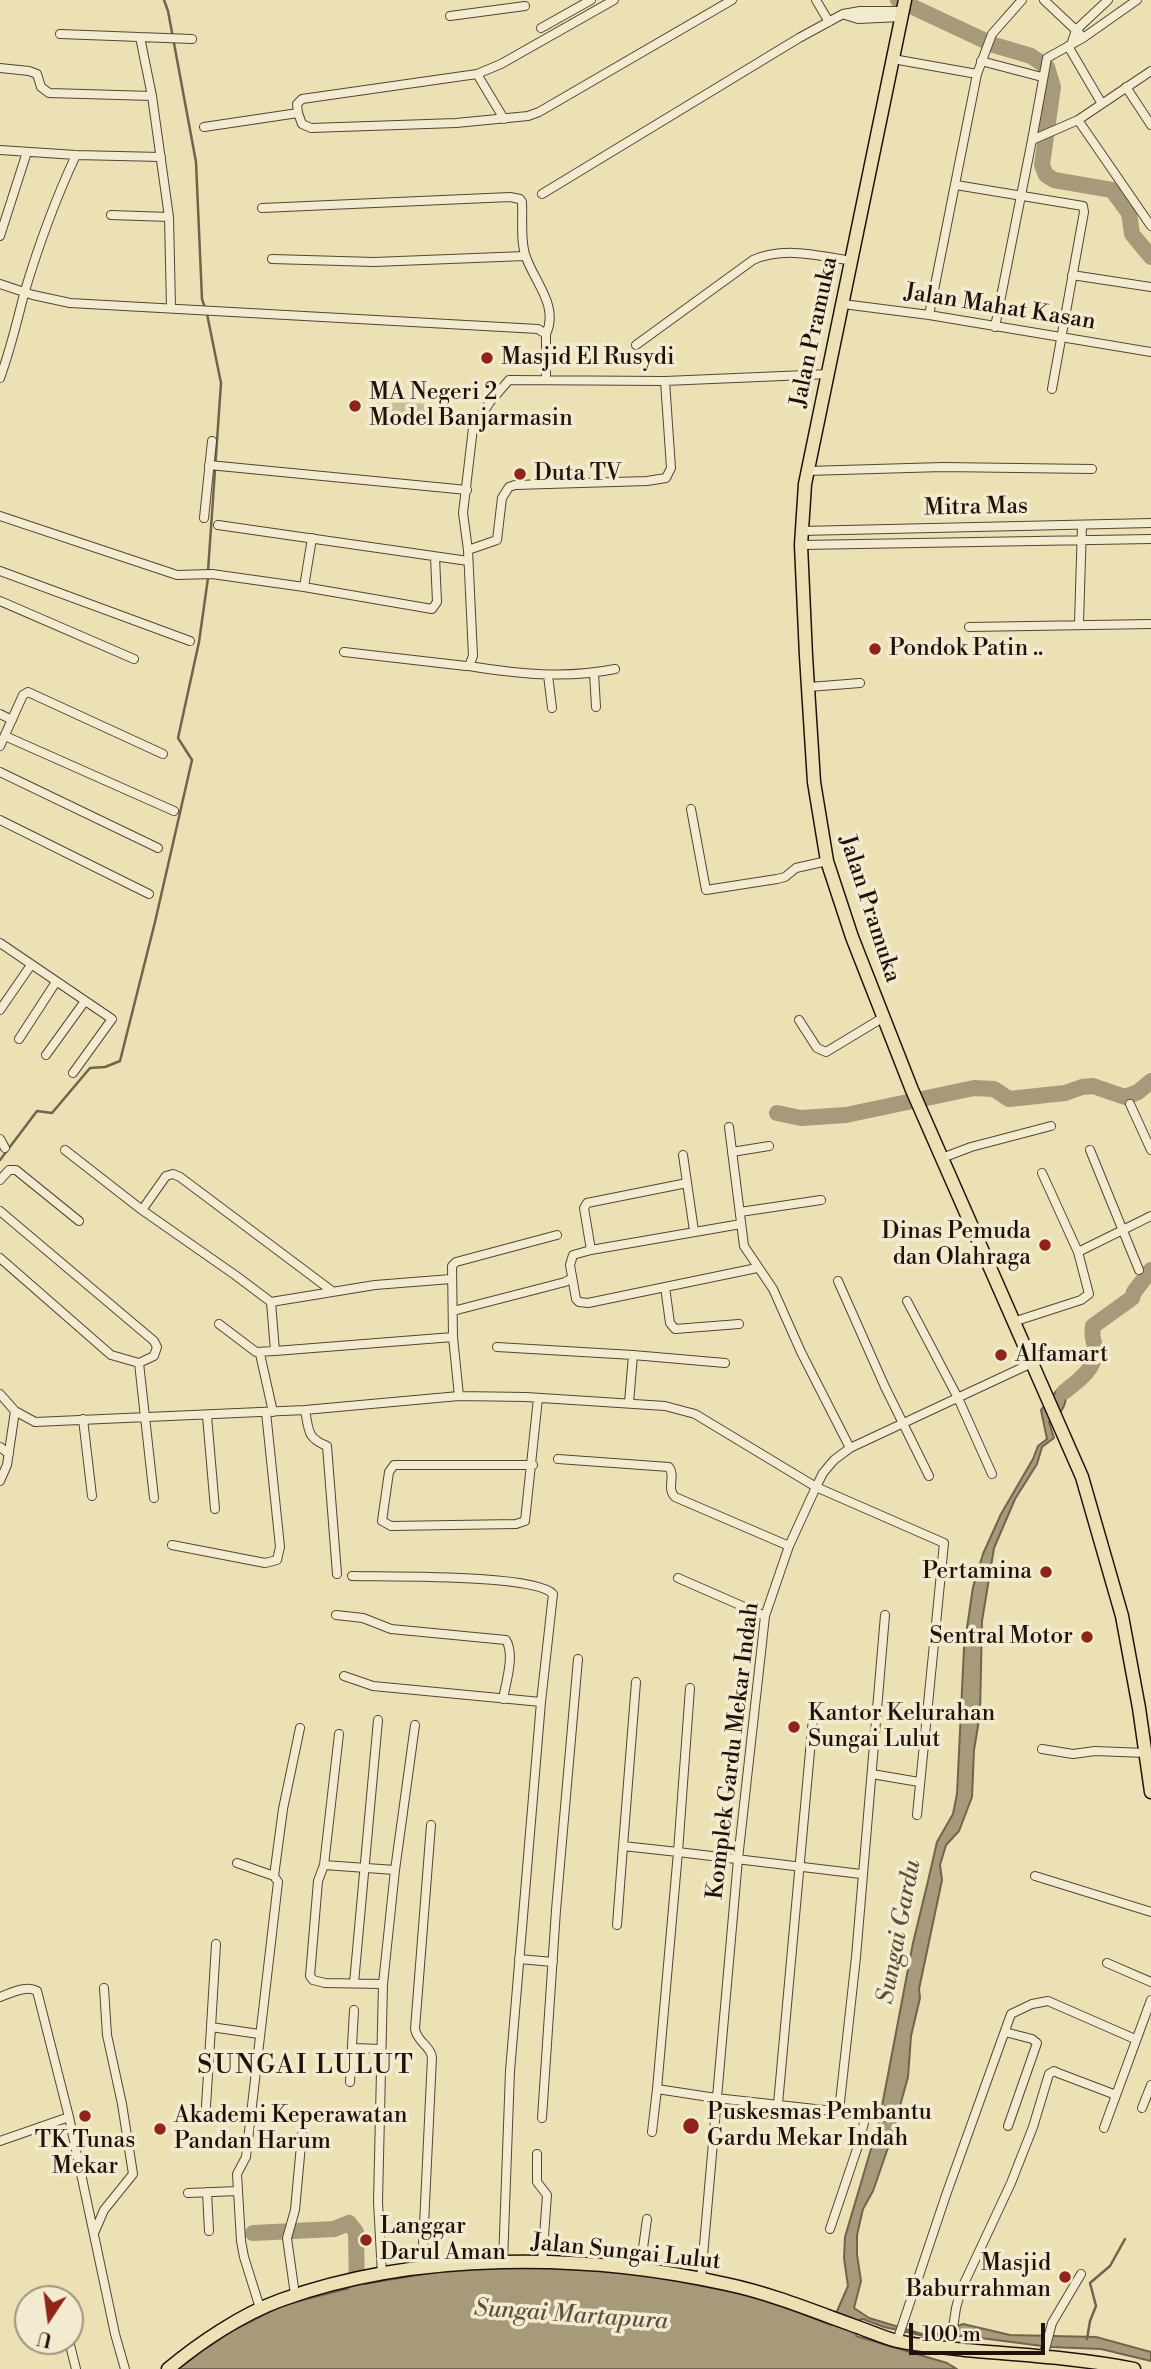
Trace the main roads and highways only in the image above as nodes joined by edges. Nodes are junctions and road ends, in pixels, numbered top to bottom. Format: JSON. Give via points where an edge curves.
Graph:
{"nodes":[{"id":1,"x":903,"y":9,"type":"edge"},
{"id":2,"x":1151,"y":1792,"type":"edge"},
{"id":3,"x":168,"y":2369,"type":"edge"},
{"id":4,"x":1134,"y":2369,"type":"edge"}],
"edges":[{"from":1,"to":2,"type":"main road","name":"Jalan Pramuka","via":[[807,471],[801,545],[814,782],[827,861],[852,937],[912,1090],[1086,1489],[1122,1616]]},
{"from":3,"to":4,"type":"main road","name":"Jalan Sungai Lulut","via":[[260,2308],[295,2295],[422,2267],[503,2262],[640,2270],[701,2279],[750,2290],[871,2332],[1044,2352]]}]}
